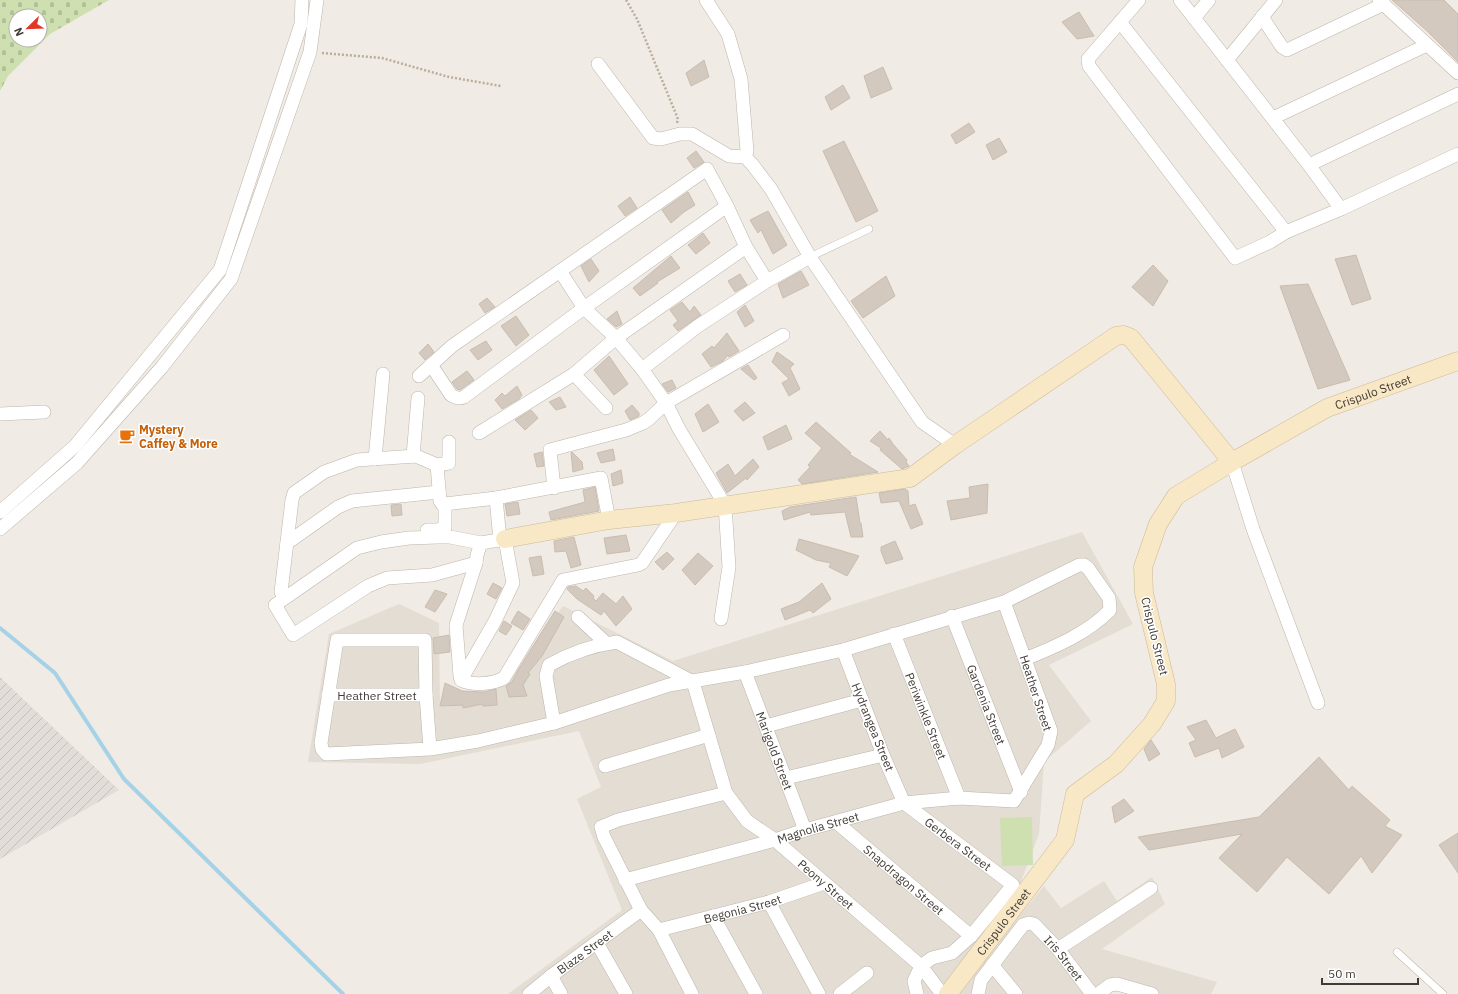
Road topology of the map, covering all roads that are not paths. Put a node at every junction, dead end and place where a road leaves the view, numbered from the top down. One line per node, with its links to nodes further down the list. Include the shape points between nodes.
1 (302, 0): 55 (street, via 302,24 220,270 75,446)
2 (317, 0): 58 (street, via 310,52 230,279 162,367 77,463)
3 (706, 0): 19 (street, via 728,34 741,79 747,151)
4 (1139, 0): 11 (street)
5 (1180, 0): 10 (street)
6 (1209, 0): 10 (street)
7 (1276, 0): 9 (street)
8 (1381, 2): 9 (street, via 1287,50 1282,47); 12 (street)
9 (1262, 17): 13 (street)
10 (1194, 18): 13 (street)
11 (1120, 22): 24 (street); 24 (street, via 1088,59 1088,66 1235,258)
12 (1427, 45): 15 (street); 17 (street)
13 (1227, 60): 17 (street)
14 (598, 64): 19 (street, via 653,138 692,134 729,156)
15 (1458, 73)
16 (1458, 94): 20 (street)
17 (1272, 118): 20 (street)
18 (1458, 154): 22 (street)
19 (745, 157): 26 (street, via 771,189)
20 (1309, 164): 22 (street)
21 (727, 206): 25 (street); 27 (street, via 707,169); 29 (street)
22 (1341, 209): 24 (street)
23 (869, 229): 26 (lane)
24 (1286, 232)
25 (746, 247): 28 (street); 31 (street)
26 (810, 257): 28 (street); 45 (street, via 922,422)
27 (560, 272): 29 (street); 33 (street, via 452,346)
28 (767, 281): 34 (street, via 698,326)
29 (584, 308): 31 (street); 33 (street, via 460,399 451,395)
30 (783, 335): 39 (street)
31 (616, 338): 34 (street); 36 (street)
32 (1458, 361): 48 (street, Crispulo Street, via 1327,408)
33 (431, 365): 37 (street)
34 (642, 368): 39 (street)
35 (383, 374): 47 (street)
36 (574, 374): 40 (street); 43 (street)
37 (419, 376)
38 (418, 398): 46 (street)
39 (666, 402): 50 (street, via 649,419 626,430 550,450); 54 (street, via 679,429)
40 (606, 408)
41 (44, 412): 42 (street)
42 (0, 414)
43 (479, 433)
44 (449, 442): 49 (street, via 449,463)
45 (955, 445): 48 (street, via 1116,336 1124,334 1131,338); 54 (street, via 910,478)
46 (413, 456): 47 (street); 49 (street)
47 (375, 459): 60 (street, via 357,460 324,472 294,493)
48 (1232, 462): 77 (street, via 1253,529); 116 (street, Crispulo Street, via 1176,496 1158,524 1144,566 1144,593 1166,684 1166,701 1152,724 1116,764 1075,794 1065,840)
49 (437, 465): 51 (street)
50 (554, 488): 52 (street); 57 (street, via 600,478)
51 (439, 492): 53 (street, via 440,501); 60 (street, via 352,501 338,507)
52 (496, 498): 53 (street); 59 (street)
53 (445, 504): 60 (street, via 446,526 438,530 420,529 355,542 282,592)
54 (726, 505): 56 (street); 66 (street, via 729,567)
55 (0, 512)
56 (676, 513): 57 (street); 72 (street, via 638,565 563,580 504,678 498,681 468,683)
57 (609, 520): 59 (street)
58 (0, 529)
59 (503, 539): 61 (street); 72 (street, via 513,583 495,621)
60 (287, 543)
61 (481, 543): 62 (street); 62 (street, via 450,537 409,538 358,548 275,606 293,635 368,586 387,578 432,575)
62 (476, 563): 72 (street, via 456,625)
63 (1004, 602): 64 (street); 70 (street, Heather Street); 70 (street, via 1079,565 1088,568 1109,598 1110,610 1100,620 1053,648)
64 (952, 616): 67 (street); 86 (street, Gardenia Street)
65 (578, 617): 68 (street)
66 (721, 619)
67 (894, 634): 69 (street); 87 (street, Periwinkle Street)
68 (606, 643): 73 (street, via 617,642); 78 (street, via 548,665 546,676)
69 (843, 650): 71 (street); 76 (street, Hydrangea Street)
70 (1025, 659): 86 (street, Heather Street, via 1051,731 1048,745)
71 (744, 672): 73 (street); 79 (street, Marigold Street)
72 (461, 680)
73 (693, 682): 78 (street, via 669,685); 80 (street, Peony Street)
74 (328, 695): 75 (street, Heather Street); 75 (street, via 337,640 425,640); 81 (street, via 321,743 326,754)
75 (426, 695): 81 (street)
76 (862, 700): 79 (street); 82 (street, Hydrangea Street)
77 (1318, 702)
78 (554, 723): 81 (street, via 478,741)
79 (766, 726): 84 (street, Marigold Street)
80 (709, 735): 83 (street); 85 (street, Peony Street)
81 (430, 749)
82 (883, 755): 84 (street); 88 (street, Hydrangea Street)
83 (605, 766)
84 (786, 778): 90 (street, Marigold Street)
85 (726, 793): 91 (street, Peony Street, via 747,821); 92 (street, via 618,820 601,827)
86 (1018, 796): 87 (street, Magnolia Street)
87 (959, 798): 88 (street, Magnolia Street)
88 (904, 803): 89 (street, Magnolia Street); 99 (street, Gerbera Street, via 1013,884)
89 (836, 822): 90 (street, Magnolia Street); 99 (street, Snapdragon Street)
90 (805, 830): 91 (street, Magnolia Street)
91 (775, 840): 92 (street, Magnolia Street); 93 (street, Peony Street)
92 (626, 880): 96 (street)
93 (824, 883): 95 (street, Begonia Street); 104 (street, Peony Street)
94 (1151, 888): 101 (street)
95 (769, 902): 97 (street, Begonia Street); 112 (street)
96 (641, 910): 98 (street); 100 (street, Blaze Street)
97 (713, 916): 98 (street, Begonia Street); 111 (street)
98 (659, 930): 110 (street)
99 (972, 936): 104 (street, via 952,953 932,958)
100 (597, 943): 106 (street, Blaze Street); 109 (street)
101 (1058, 948): 103 (street, Iris Street, via 1034,924 1029,923 1023,925); 119 (street, Iris Street)
102 (1397, 952): 122 (lane)
103 (992, 965): 117 (street, via 981,980); 118 (street)
104 (921, 966): 114 (street, via 914,981); 115 (street, Peony Street)
105 (867, 973): 113 (street)
106 (551, 976): 107 (street, Blaze Street); 108 (street)
107 (529, 994)
108 (561, 994)
109 (626, 994)
110 (692, 994)
111 (756, 994)
112 (819, 994)
113 (840, 994)
114 (917, 994)
115 (942, 994)
116 (948, 994)
117 (978, 994)
118 (1016, 994)
119 (1092, 994)
120 (1098, 994): 121 (street, via 1110,985 1117,984)
121 (1152, 994)
122 (1443, 994)

